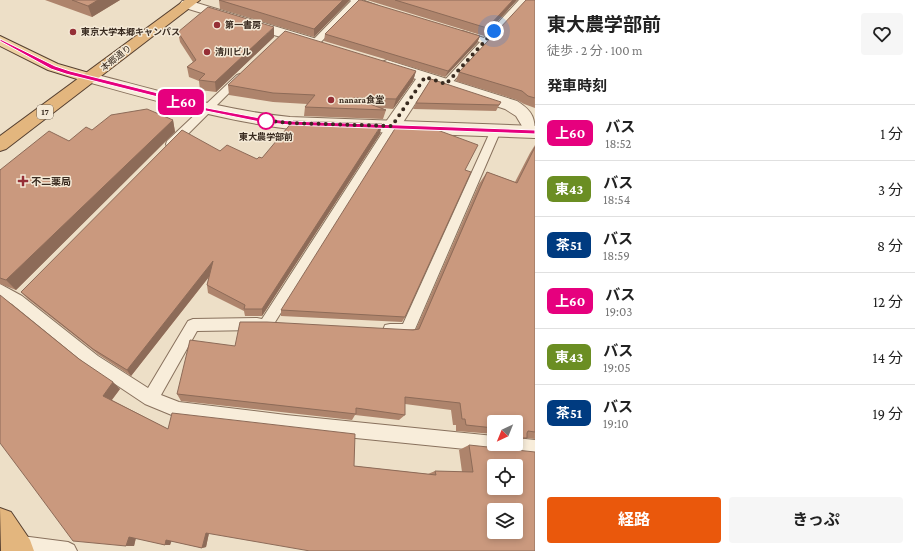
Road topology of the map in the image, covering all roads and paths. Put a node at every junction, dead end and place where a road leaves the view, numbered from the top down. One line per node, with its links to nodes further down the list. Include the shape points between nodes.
1 (355, 0): 4 (lane); 8 (lane)
2 (523, 0): 7 (lane)
3 (190, 2): 8 (street, via 282,37); 13 (highway, 本郷通り / 17)
4 (379, 8)
5 (454, 32): 7 (lane)
6 (0, 40): 13 (main road, via 53,67)
7 (485, 41): 14 (lane)
8 (315, 43): 9 (street)
9 (330, 48)
10 (374, 61): 12 (street)
11 (246, 72): 15 (lane)
12 (425, 77): 14 (street); 16 (street)
13 (90, 78): 15 (street); 19 (highway, 本郷通り / 17)
14 (446, 84): 18 (street, via 511,105 522,112)
15 (206, 109): 16 (street, via 290,123); 20 (lane)
16 (392, 126): 17 (street); 24 (lane)
17 (496, 130): 18 (street); 26 (lane, via 406,330)
18 (535, 132)
19 (0, 145)
20 (161, 154)
21 (28, 289): 23 (lane)
22 (0, 290): 23 (lane)
23 (17, 300): 27 (lane, via 93,361)
24 (267, 324): 25 (lane); 27 (lane, via 193,325)
25 (283, 324)
26 (376, 329)
27 (150, 399): 28 (lane, via 179,410)
28 (535, 448)
29 (11, 539): 30 (lane)
30 (68, 551)

